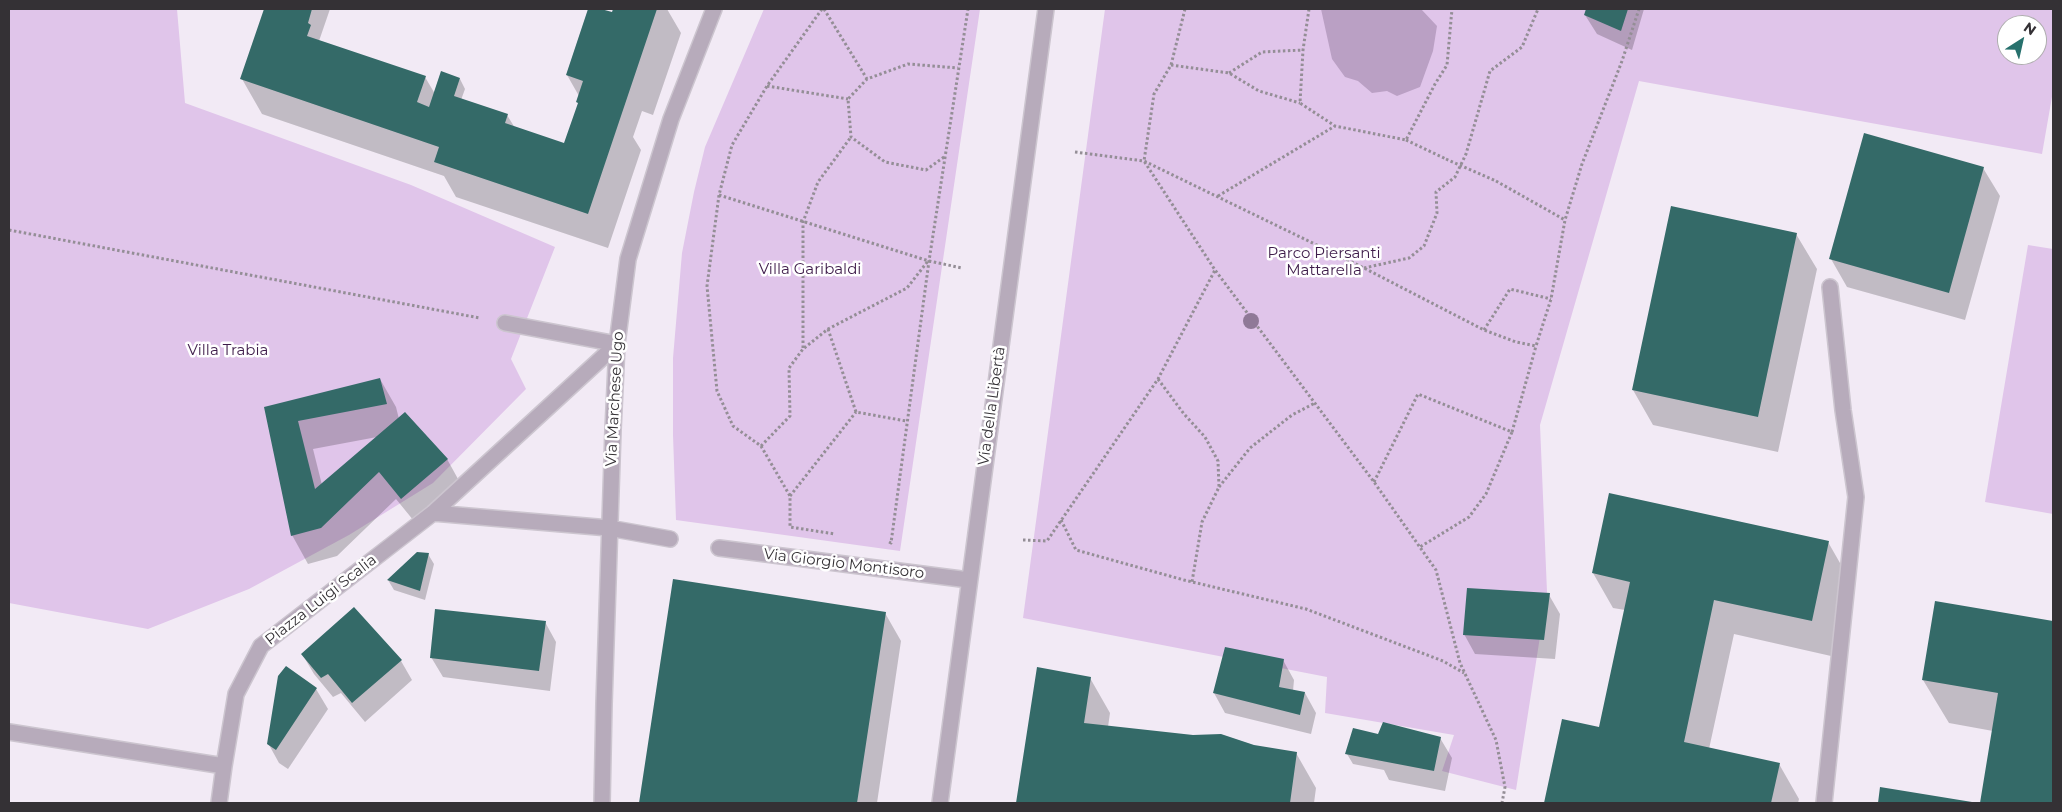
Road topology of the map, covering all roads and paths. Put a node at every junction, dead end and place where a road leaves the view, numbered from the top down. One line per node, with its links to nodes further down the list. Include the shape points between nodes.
1 (714, 9): 38 (street, Via Marchese Ugo, via 671,119 628,259)
2 (823, 9): 14 (path); 15 (path)
3 (968, 9): 12 (path)
4 (1046, 9): 59 (street, Via della Libertà)
5 (1185, 9): 11 (path)
6 (1309, 9): 10 (path)
7 (1452, 9): 20 (path, via 1447,65)
8 (1538, 9): 31 (path, via 1522,47 1490,71 1466,154 1454,177 1436,192 1437,213 1424,246 1409,258)
9 (1639, 9): 26 (path)
10 (1303, 50): 13 (path, via 1262,52); 17 (path)
11 (1170, 65): 13 (path); 23 (path, via 1154,94)
12 (958, 68): 14 (path, via 908,64); 22 (path)
13 (1229, 73): 17 (path, via 1259,91)
14 (868, 79): 16 (path)
15 (767, 86): 16 (path); 24 (path, via 732,145)
16 (848, 99): 19 (path)
17 (1300, 103): 18 (path)
18 (1335, 126): 20 (path); 25 (path)
19 (851, 137): 22 (path, via 885,162 926,170); 27 (path, via 818,182)
20 (1406, 140): 26 (path, bridge, via 1496,181)
21 (1075, 152): 23 (path)
22 (944, 157): 29 (path)
23 (1144, 161): 25 (path); 32 (path)
24 (720, 195): 27 (path); 46 (path, via 707,286 717,391 733,426)
25 (1218, 196): 31 (path)
26 (1565, 220): 34 (path)
27 (803, 222): 29 (path); 40 (path)
28 (9, 230): 35 (path)
29 (928, 261): 30 (path); 36 (path, via 907,288); 44 (path)
30 (962, 268)
31 (1364, 268): 37 (path)
32 (1214, 270): 41 (path); 42 (path)
33 (1830, 287): 68 (street, via 1856,497)
34 (1551, 299): 37 (path, via 1510,289); 39 (path)
35 (505, 323): 38 (street)
36 (828, 329): 40 (path); 43 (path)
37 (1484, 330): 39 (path)
38 (617, 344): 50 (street, Piazza Luigi Scalia); 52 (street, Via Marchese Ugo)
39 (1536, 346): 45 (path)
40 (803, 349): 46 (path, via 789,368 790,416)
41 (1158, 379): 48 (path, via 1205,437 1218,461); 51 (path)
42 (1315, 403): 47 (path); 48 (path, via 1292,415 1250,448)
43 (856, 412): 44 (path); 49 (path)
44 (906, 421): 56 (path, via 891,543)
45 (1512, 432): 47 (path, via 1418,394); 57 (path, via 1486,494 1469,517)
46 (761, 446): 49 (path)
47 (1374, 482): 57 (path)
48 (1219, 487): 60 (path, via 1202,522)
49 (790, 496): 53 (path, via 790,527)
50 (433, 513): 52 (street); 63 (street, Piazza Luigi Scalia, via 261,646 236,694)
51 (1061, 520): 55 (path, via 1047,541); 60 (path, via 1076,550)
52 (609, 528): 54 (street); 65 (street, Via Marchese Ugo)
53 (836, 534)
54 (670, 539)
55 (1023, 540)
56 (882, 541)
57 (1420, 547): 61 (path, via 1436,570)
58 (718, 548): 59 (street, Via Giorgio Montisoro)
59 (969, 580): 66 (street, Via della Libertà)
60 (1192, 582): 61 (path, via 1306,609 1443,661)
61 (1465, 674): 67 (path, via 1496,740 1505,787)
62 (9, 732): 63 (street)
63 (224, 766): 64 (street, Piazza Luigi Scalia)
64 (219, 803)
65 (602, 803)
66 (940, 803)
67 (1502, 803)
68 (1824, 803)

